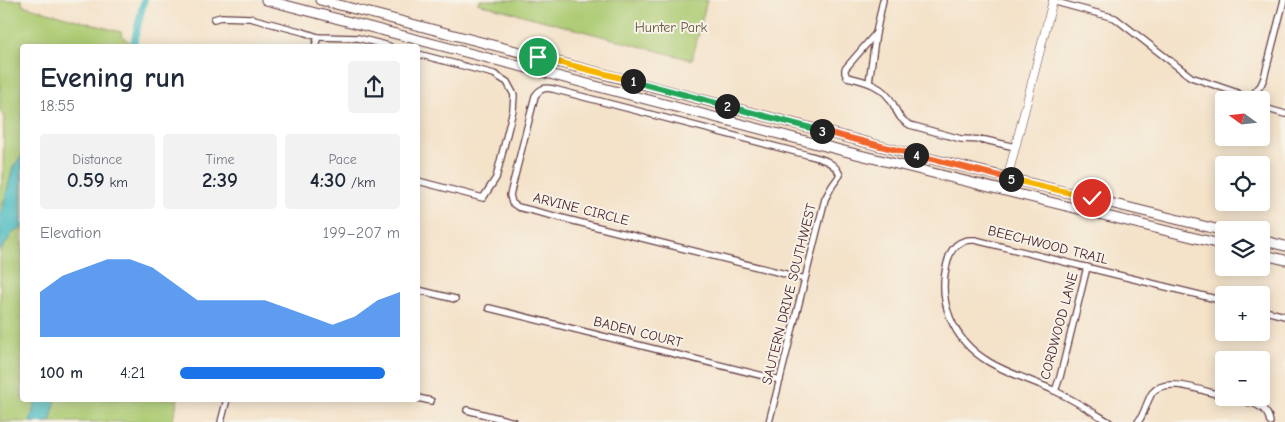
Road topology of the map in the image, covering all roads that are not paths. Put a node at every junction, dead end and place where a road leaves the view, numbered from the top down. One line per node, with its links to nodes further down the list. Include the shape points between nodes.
1 (266, 0): 21 (main road)
2 (320, 0): 19 (main road)
3 (883, 0): 7 (street)
4 (1052, 0): 13 (street, via 1121,21 1191,77); 17 (street)
5 (1284, 0): 14 (street, via 1264,78)
6 (214, 20): 8 (street, via 250,18)
7 (876, 34): 12 (street); 12 (street, via 845,69 847,77)
8 (318, 37): 9 (street); 10 (street, via 358,38)
9 (316, 44)
10 (381, 44)
11 (420, 55): 20 (street, via 494,74 507,82 514,95 496,178 483,198)
12 (869, 82): 17 (street, via 888,96 903,122 961,139)
13 (1232, 91)
14 (1257, 91)
15 (1270, 109): 16 (street)
16 (1285, 114)
17 (1015, 147): 19 (street)
18 (840, 175): 29 (street, SAUTERN DRIVE SOUTHWEST, via 825,199); 29 (street, ARVINE CIRCLE, via 832,163 810,156 553,89 539,90 535,96 510,196 512,203)
19 (1008, 178): 21 (street); 22 (main road)
20 (420, 182)
21 (1004, 191): 24 (main road)
22 (1215, 229)
23 (1270, 242): 25 (main road)
24 (1215, 243)
25 (1285, 246)
26 (1270, 256): 27 (main road)
27 (1285, 260)
28 (1087, 267): 32 (street, BEECHWOOD TRAIL); 37 (street, CORDWOOD LANE); 37 (street, BEECHWOOD TRAIL, via 976,240 954,246 948,259 943,283 945,306 965,342 990,363)
29 (805, 279): 36 (street, SAUTERN DRIVE SOUTHWEST)
30 (420, 290): 31 (street)
31 (455, 299)
32 (1215, 299)
33 (490, 308): 36 (street, BADEN COURT)
34 (1270, 312): 35 (street)
35 (1285, 316)
36 (780, 380): 46 (street, SAUTERN DRIVE SOUTHWEST)
37 (1055, 391): 47 (street, BEECHWOOD TRAIL)
38 (1215, 394): 48 (street, via 1173,384 1164,385 1154,392)
39 (420, 398): 40 (street)
40 (431, 401)
41 (226, 402): 44 (street)
42 (1260, 406): 49 (street)
43 (467, 410): 45 (street)
44 (221, 422)
45 (514, 422)
46 (769, 422)
47 (1108, 422)
48 (1138, 422)
49 (1270, 422)

